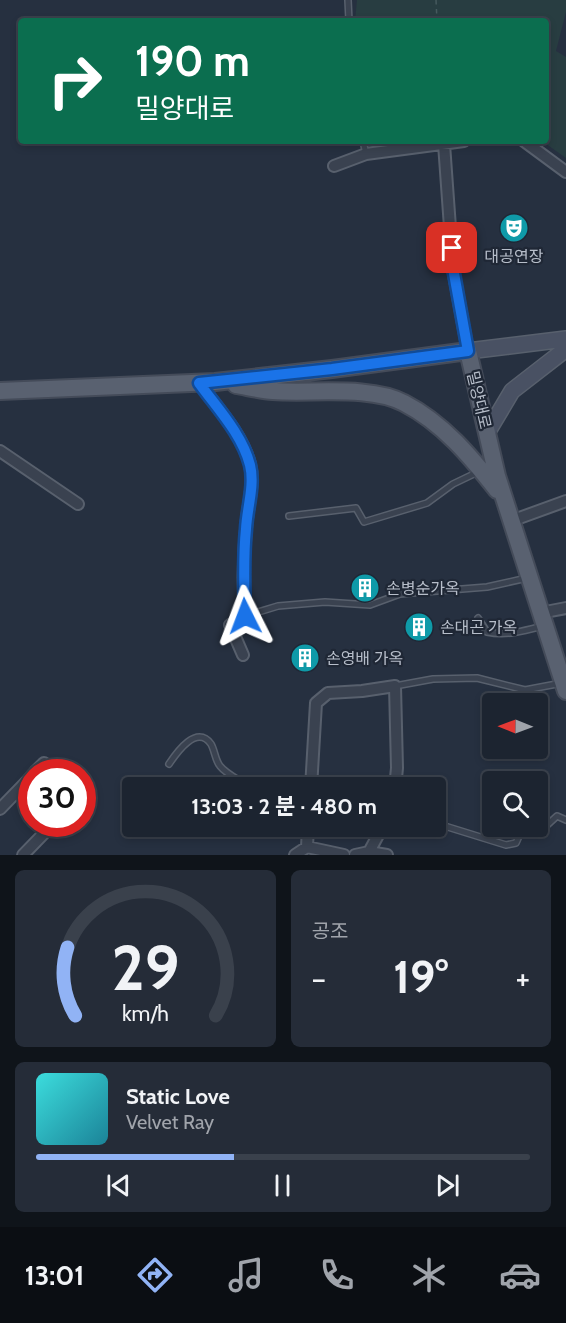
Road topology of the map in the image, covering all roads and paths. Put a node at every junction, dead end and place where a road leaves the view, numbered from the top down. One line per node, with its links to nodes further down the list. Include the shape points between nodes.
1 (348, 0): 3 (lane)
2 (436, 0): 4 (path)
3 (349, 18)
4 (437, 18)
5 (364, 144): 8 (lane)
6 (444, 144): 8 (street); 13 (street, via 453,268)
7 (528, 144): 10 (street)
8 (366, 154): 9 (street)
9 (334, 166)
10 (566, 172)
11 (566, 339): 13 (main road)
12 (566, 349): 16 (main road, via 513,391)
13 (468, 351): 14 (main road, 밀양대로); 16 (main road, 밀양대로)
14 (207, 382): 15 (main road, 밀양대로); 18 (main road, via 273,391 344,392 403,402 451,436); 26 (street, via 250,465 243,579)
15 (0, 391)
16 (487, 433): 19 (main road, 밀양대로)
17 (0, 451): 21 (street)
18 (481, 470): 19 (main road); 22 (lane, via 427,503 364,522 356,508)
19 (504, 499): 23 (main road, 밀양대로)
20 (566, 501): 23 (street)
21 (78, 504)
22 (289, 516)
23 (511, 521): 24 (main road, 밀양대로)
24 (529, 578): 26 (lane, via 400,594 370,605 278,606); 28 (main road, 밀양대로)
25 (566, 608): 28 (street)
26 (245, 616): 29 (street, via 230,625)
27 (478, 618): 28 (lane, via 487,632 498,634 516,632)
28 (542, 619): 31 (main road, 밀양대로)
29 (243, 655)
30 (395, 686): 31 (lane, via 433,679 477,678 525,690); 34 (street, via 328,693 316,703); 35 (street)
31 (565, 687)
32 (169, 764): 33 (lane, via 182,745 198,737 212,745 219,766)
33 (235, 777)
34 (312, 777)
35 (396, 777)
36 (18, 790): 37 (street)
37 (0, 809)
38 (566, 820): 39 (lane, via 557,816 545,827 520,834 516,843 506,845)
39 (446, 826)
40 (40, 837): 45 (street)
41 (307, 837): 43 (street)
42 (377, 837): 44 (street)
43 (307, 847): 46 (street); 47 (street)
44 (369, 852): 48 (street); 49 (street)
45 (23, 855)
46 (294, 855)
47 (344, 855)
48 (355, 855)
49 (387, 855)

